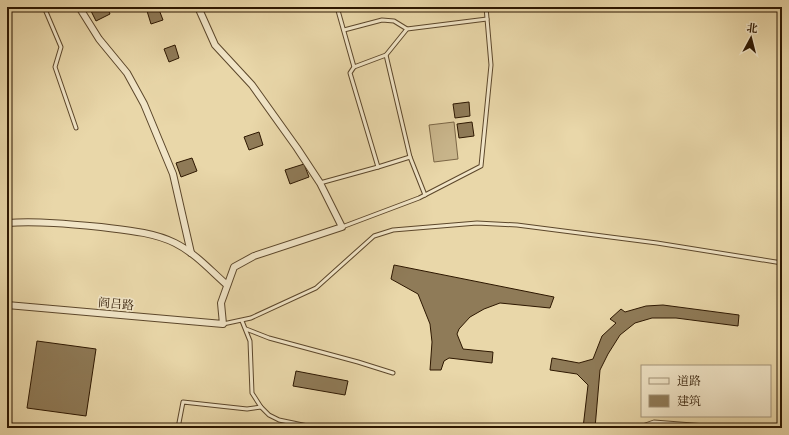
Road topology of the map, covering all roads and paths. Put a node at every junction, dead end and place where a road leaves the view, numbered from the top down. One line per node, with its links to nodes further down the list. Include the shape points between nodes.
1 (44, 7): 11 (lane, via 61,47 55,67)
2 (79, 7): 18 (street, via 99,39 127,73 144,104 173,174)
3 (198, 7): 14 (street, via 215,45 252,85)
4 (337, 7): 8 (lane)
5 (486, 7): 6 (lane)
6 (487, 19): 7 (lane); 15 (lane, via 491,65 482,166)
7 (407, 29): 8 (lane, via 394,21 382,20); 9 (lane)
8 (344, 30): 10 (lane)
9 (386, 55): 10 (lane); 12 (lane)
10 (354, 67): 13 (lane, via 350,73)
11 (76, 128)
12 (410, 157): 13 (lane); 15 (lane)
13 (378, 167): 14 (lane)
14 (320, 183): 17 (street)
15 (425, 195): 17 (lane)
16 (7, 223): 18 (street, via 70,225 128,231 160,238)
17 (342, 227): 20 (street, via 254,256 234,267)
18 (191, 253): 20 (street)
19 (782, 263): 22 (lane, via 657,243 517,225 477,223 392,230 374,236 316,288)
20 (226, 287): 23 (street, via 221,303)
21 (7, 305): 23 (street, 阎吕路)
22 (242, 321): 23 (lane); 24 (lane)
23 (223, 324)
24 (246, 329): 25 (lane, via 269,338); 26 (lane, via 250,340 252,393)
25 (393, 373)
26 (261, 407): 27 (lane, via 246,409 183,402); 28 (lane, via 279,420)
27 (178, 428)
28 (317, 428)
29 (395, 428): 30 (lane)
30 (411, 428)
31 (637, 428): 32 (lane, via 654,422)
32 (731, 428)

